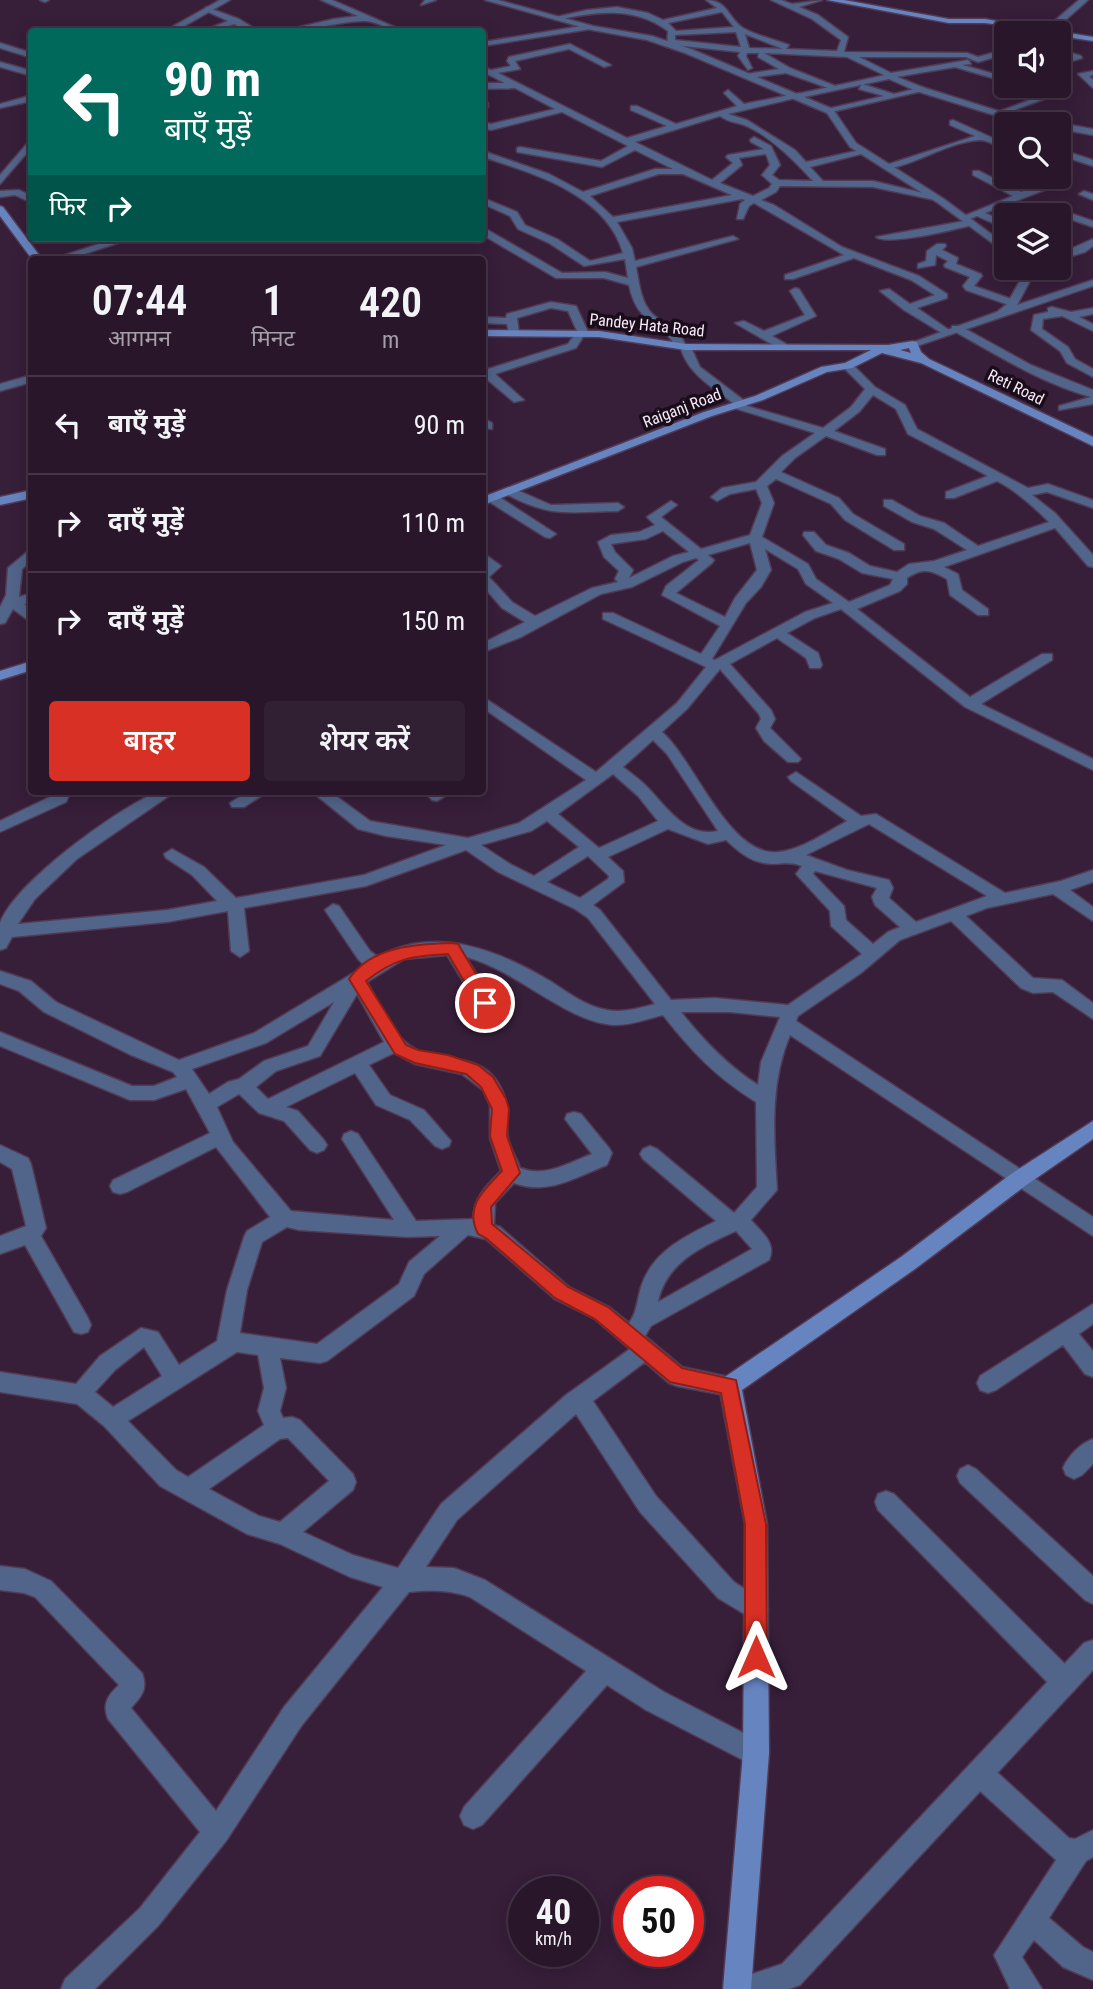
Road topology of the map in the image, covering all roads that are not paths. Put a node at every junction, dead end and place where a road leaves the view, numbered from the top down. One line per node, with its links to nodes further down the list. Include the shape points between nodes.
1 (225, 0): 10 (street)
2 (325, 0): 12 (street)
3 (488, 0): 13 (street)
4 (710, 0): 11 (street)
5 (775, 0): 9 (street)
6 (818, 0): 9 (street)
7 (831, 0): 17 (main road, via 949,20)
8 (1084, 0): 15 (street)
9 (791, 7): 33 (street, via 845,39)
10 (209, 9): 14 (street); 19 (street)
11 (725, 9): 16 (street); 24 (street)
12 (367, 14): 22 (street); 23 (street)
13 (556, 18): 16 (street, via 633,8); 18 (street)
14 (236, 21): 20 (street); 21 (street)
15 (1062, 21)
16 (664, 22): 27 (street)
17 (994, 23)
18 (588, 27): 27 (street); 28 (street)
19 (174, 28)
20 (216, 28)
21 (249, 28)
22 (301, 28)
23 (394, 28)
24 (739, 29): 27 (street); 31 (street); 32 (street)
25 (1071, 35): 26 (main road)
26 (1093, 39)
27 (671, 40): 31 (street); 47 (street)
28 (486, 43): 38 (street)
29 (946, 43): 39 (street)
30 (0, 45): 35 (street)
31 (744, 50): 32 (street); 47 (street)
32 (795, 51): 33 (street); 40 (street)
33 (843, 53): 39 (street, via 928,53); 51 (street)
34 (994, 54): 39 (street)
35 (28, 55)
36 (761, 55): 45 (street)
37 (28, 57): 41 (street)
38 (517, 58): 42 (street, via 570,46); 46 (street, via 510,60 517,67)
39 (967, 61): 43 (street); 50 (street); 51 (street); 57 (street)
40 (814, 63)
41 (0, 64): 48 (street)
42 (607, 65)
43 (994, 65)
44 (799, 67): 45 (street)
45 (787, 70): 47 (street); 55 (street)
46 (487, 71): 54 (street)
47 (749, 72): 59 (street)
48 (28, 73)
49 (1093, 73): 52 (street, via 1082,74)
50 (994, 74)
51 (890, 76): 55 (street); 57 (street)
52 (1093, 85)
53 (486, 86): 54 (street)
54 (515, 86): 66 (street)
55 (834, 87): 59 (street)
56 (862, 87): 60 (street)
57 (921, 89): 60 (street); 68 (street)
58 (728, 93): 65 (street)
59 (798, 96): 65 (street); 67 (street)
60 (893, 97): 67 (street)
61 (1035, 98): 69 (street)
62 (28, 99): 63 (street)
63 (3, 106)
64 (634, 108): 74 (street)
65 (744, 108): 70 (street)
66 (561, 110): 73 (street); 80 (street)
67 (830, 111): 84 (street)
68 (996, 112)
69 (1006, 112)
70 (722, 114): 71 (street); 88 (street, via 762,133)
71 (710, 117): 74 (street); 83 (street)
72 (953, 123): 78 (street)
73 (486, 126)
74 (673, 126): 80 (street)
75 (1071, 128): 76 (street)
76 (1093, 132)
77 (994, 137): 78 (street)
78 (988, 138): 79 (street); 89 (street)
79 (994, 141)
80 (631, 143): 82 (street, via 630,151 602,164); 91 (street)
81 (28, 146): 93 (street)
82 (520, 150)
83 (769, 151): 90 (street, via 775,165); 90 (street, via 731,157)
84 (862, 151): 88 (street); 89 (street)
85 (486, 155): 101 (street)
86 (1071, 156): 87 (street)
87 (1093, 163)
88 (806, 165): 94 (street)
89 (888, 166): 104 (street)
90 (754, 168): 95 (street); 97 (street, via 767,175)
91 (689, 172): 95 (street); 101 (street, via 660,170)
92 (976, 173): 103 (street)
93 (0, 181)
94 (820, 183): 96 (street); 97 (street)
95 (713, 184): 106 (street)
96 (873, 184): 102 (street); 104 (street)
97 (775, 187): 100 (street); 106 (street)
98 (1038, 189): 103 (street)
99 (0, 194): 105 (street, via 16,192)
100 (797, 194)
101 (584, 195): 112 (street)
102 (819, 195)
103 (1021, 196): 109 (street)
104 (935, 197): 113 (street)
105 (28, 198)
106 (747, 198): 110 (street); 112 (street, via 710,200); 125 (street)
107 (486, 202): 128 (street, via 513,214 521,227 588,264)
108 (0, 209): 126 (main road)
109 (977, 213): 113 (street); 114 (street)
110 (740, 217)
111 (1071, 217): 115 (street)
112 (610, 220): 128 (street)
113 (967, 220): 116 (street); 120 (street)
114 (994, 221)
115 (1093, 225)
116 (922, 232): 118 (street); 123 (street, via 942,245)
117 (486, 233): 132 (street, via 560,276 604,275)
118 (881, 237)
119 (733, 239): 128 (street)
120 (994, 241)
121 (115, 242): 127 (street)
122 (1093, 242): 124 (street)
123 (935, 250): 129 (street, via 930,254 931,264); 137 (street, via 954,260 949,265 978,277 968,287)
124 (1073, 252)
125 (854, 255): 130 (street); 138 (street, via 915,278 943,296)
126 (35, 256)
127 (68, 256)
128 (629, 261): 132 (street)
129 (922, 266)
130 (789, 277)
131 (1024, 280): 137 (street)
132 (632, 283): 151 (street, via 646,315 677,337)
133 (1093, 283): 136 (street)
134 (795, 291): 149 (street, via 811,316)
135 (885, 291): 138 (street)
136 (1033, 302): 140 (street); 141 (street)
137 (1013, 303): 140 (street)
138 (908, 308): 146 (street)
139 (1093, 311): 141 (street)
140 (1000, 313): 146 (street)
141 (1065, 314): 145 (street); 158 (street, via 1036,318 1036,330)
142 (486, 321): 144 (street)
143 (740, 323): 149 (street)
144 (513, 327): 147 (main road, Pandey Hata Road); 148 (main road, Pandey Hata Road); 148 (street, via 513,315 551,305 567,306)
145 (1093, 328)
146 (951, 330): 150 (street); 160 (street)
147 (486, 332)
148 (582, 334): 151 (main road, Pandey Hata Road); 156 (street, via 572,346)
149 (762, 336): 152 (street)
150 (913, 344): 153 (main road); 154 (main road)
151 (683, 347): 152 (main road, Pandey Hata Road); 166 (street, via 696,369)
152 (784, 347): 153 (main road, Pandey Hata Road)
153 (891, 349): 154 (main road, Reti Road); 155 (main road, Raiganj Road)
154 (925, 362): 169 (main road, Reti Road)
155 (848, 366): 162 (street); 166 (main road, Raiganj Road, via 825,369)
156 (486, 373)
157 (486, 374): 164 (street)
158 (1093, 376): 160 (street)
159 (28, 379): 161 (street)
160 (1069, 386): 163 (street)
161 (0, 388)
162 (871, 389): 168 (street, via 864,401); 172 (street, via 901,407 912,431)
163 (1093, 394)
164 (519, 400)
165 (1093, 400): 167 (street)
166 (740, 405): 168 (street); 174 (main road, Raiganj Road)
167 (1063, 408)
168 (826, 432): 170 (street); 171 (street, via 789,456)
169 (1093, 442)
170 (881, 452)
171 (775, 474): 173 (street); 190 (street, via 835,501 849,517)
172 (999, 476): 175 (street); 177 (street)
173 (760, 485): 178 (street); 189 (street, via 768,503)
174 (510, 491): 179 (main road, Raiganj Road); 184 (street, via 550,509)
175 (1024, 493): 182 (street, via 1048,488); 185 (street)
176 (28, 495): 180 (main road)
177 (950, 495)
178 (718, 496)
179 (487, 499): 187 (street)
180 (0, 501)
181 (888, 503): 191 (street, via 939,526)
182 (1093, 504)
183 (671, 505): 186 (street, via 654,514)
184 (618, 507)
185 (1058, 523): 191 (street); 195 (street)
186 (663, 526): 192 (street); 200 (street, via 638,537 604,542 625,570 622,579)
187 (550, 534)
188 (809, 534): 198 (street, via 821,548 867,570)
189 (755, 538): 192 (street); 203 (street, via 803,567 811,581); 209 (street, via 764,570)
190 (899, 547)
191 (977, 551): 196 (street)
192 (698, 554): 200 (street); 209 (street, via 706,563 669,595)
193 (28, 556): 202 (street, via 15,568)
194 (486, 560): 197 (street, via 494,566)
195 (1093, 564)
196 (932, 565): 198 (street, via 914,567); 204 (street, via 953,577 955,592)
197 (486, 574)
198 (899, 577): 203 (street, via 900,584 895,587)
199 (486, 580): 208 (street, via 508,605)
200 (627, 583): 208 (street, via 597,591)
201 (28, 598): 202 (street)
202 (8, 601): 205 (street); 207 (street)
203 (846, 606): 210 (street, via 810,615); 218 (street)
204 (983, 612)
205 (28, 616)
206 (608, 616): 213 (street)
207 (0, 620)
208 (534, 622): 211 (street)
209 (728, 624): 213 (street)
210 (777, 632): 213 (street); 214 (street, via 813,656)
211 (486, 648)
212 (1047, 657): 218 (street)
213 (713, 663): 219 (street, via 682,706); 220 (street, via 766,713 765,734)
214 (815, 665)
215 (28, 666): 216 (main road)
216 (0, 676)
217 (486, 703): 224 (street)
218 (970, 704): 221 (street)
219 (653, 732): 222 (street); 234 (street, via 671,749 695,791)
220 (793, 759)
221 (1093, 765)
222 (614, 767): 224 (street); 232 (street, via 643,792)
223 (796, 777): 231 (street)
224 (596, 780): 230 (street)
225 (62, 795): 233 (street)
226 (162, 795): 250 (street, via 46,875)
227 (253, 795): 229 (street)
228 (325, 795): 235 (street, via 363,825)
229 (238, 803)
230 (548, 814): 235 (street, via 506,834); 236 (street)
231 (859, 822): 238 (street); 243 (street, via 870,818)
232 (668, 823): 234 (street, via 708,839); 236 (street)
233 (0, 827)
234 (731, 834): 238 (street, via 753,856 779,859)
235 (468, 844): 241 (street); 244 (street, via 366,880)
236 (593, 851): 241 (street, via 560,864); 245 (street, via 618,880)
237 (172, 854): 244 (street)
238 (791, 854): 239 (street)
239 (811, 865): 249 (street, via 883,884 881,901); 253 (street, via 805,870 806,878 838,910 841,928)
240 (1093, 876): 242 (street)
241 (535, 883): 245 (street)
242 (1056, 888): 243 (street); 248 (street)
243 (1003, 899): 247 (street)
244 (232, 903): 250 (street, via 167,916 135,916); 252 (street, via 240,915)
245 (581, 905): 257 (street)
246 (334, 910): 254 (street)
247 (953, 913): 249 (street); 258 (street, via 1027,983 1033,987 1056,985)
248 (1093, 915)
249 (912, 928): 253 (street)
250 (2, 935)
251 (452, 948): 254 (street, via 413,950); 257 (street, via 506,963 584,1010 616,1018); 260 (street)
252 (240, 951)
253 (872, 953): 259 (street)
254 (376, 965): 256 (street)
255 (0, 977): 264 (street, via 25,986 50,1007)
256 (357, 979): 262 (street); 264 (street, via 260,1038); 265 (street, via 314,1051 270,1066)
257 (668, 1007): 259 (street, via 735,1005); 266 (street, via 699,1048 731,1077)
258 (1093, 1012)
259 (788, 1018): 266 (street, via 770,1062); 278 (street)
260 (496, 1022)
261 (0, 1039): 264 (street, via 130,1093 151,1095)
262 (396, 1044): 263 (street); 277 (street, via 407,1054 472,1070 487,1082 498,1099 499,1136)
263 (358, 1063): 268 (street); 273 (street, via 383,1100 417,1115)
264 (185, 1073): 267 (street)
265 (243, 1086): 267 (street); 268 (street)
266 (766, 1099): 281 (street, via 767,1189)
267 (206, 1105): 271 (street)
268 (266, 1108): 274 (street, via 292,1116)
269 (574, 1119): 277 (street, via 602,1153 600,1159 546,1180 531,1181)
270 (1093, 1129): 278 (main road)
271 (221, 1136): 279 (street); 280 (street)
272 (351, 1139): 284 (street)
273 (442, 1141)
274 (317, 1145)
275 (0, 1153): 285 (street, via 24,1169 36,1228)
276 (650, 1154): 281 (street)
277 (511, 1173): 282 (street, via 483,1204)
278 (1018, 1180): 283 (street); 298 (main road, via 908,1263)
279 (120, 1186)
280 (285, 1218): 284 (street); 292 (street, via 254,1237 237,1290)
281 (736, 1222): 288 (street, via 687,1244 671,1258 650,1287); 288 (street, via 760,1243 762,1254)
282 (475, 1227): 284 (street); 291 (street, via 493,1233 562,1293 601,1313); 293 (street, via 416,1268 407,1290 326,1351 315,1355)
283 (1093, 1228)
284 (411, 1229)
285 (30, 1234): 286 (street); 289 (street)
286 (0, 1245)
287 (1093, 1313): 290 (street)
288 (644, 1320): 291 (street)
289 (81, 1325)
290 (1065, 1332): 294 (street); 297 (street)
291 (638, 1344): 298 (street, via 677,1376); 300 (street)
292 (227, 1345): 293 (street, via 241,1340); 295 (street)
293 (267, 1345): 302 (street, via 275,1388 268,1410)
294 (1093, 1367)
295 (175, 1378): 299 (street, via 151,1339 141,1338 95,1372); 301 (street)
296 (0, 1382): 299 (street)
297 (988, 1383)
298 (730, 1386): 312 (main road, via 755,1524)
299 (82, 1395): 301 (street)
300 (579, 1399): 310 (street, via 449,1512); 312 (street, via 648,1504 726,1590)
301 (112, 1419): 306 (street, via 168,1478)
302 (276, 1429): 306 (street); 308 (street, via 292,1427 345,1482)
303 (1093, 1449): 304 (street)
304 (1074, 1468)
305 (968, 1476): 311 (street)
306 (189, 1490): 308 (street, via 255,1527)
307 (886, 1502): 315 (street)
308 (283, 1534): 310 (street, via 350,1566)
309 (0, 1578): 319 (street, via 43,1589 132,1682 133,1688 117,1710)
310 (403, 1581): 314 (street, via 454,1580 477,1588); 319 (street, via 293,1716)
311 (1093, 1592)
312 (756, 1609): 316 (main road)
313 (1093, 1652): 315 (street)
314 (605, 1669): 316 (street, via 655,1701); 318 (street)
315 (1065, 1682): 317 (street)
316 (756, 1753): 324 (main road)
317 (979, 1773): 320 (street, via 1063,1850); 325 (street, via 790,1975)
318 (473, 1816)
319 (217, 1832): 323 (street, via 149,1917)
320 (1085, 1848): 321 (street)
321 (1031, 1920): 322 (street, via 1073,1958); 326 (street, via 1008,1955)
322 (1093, 1966)
323 (75, 1989)
324 (737, 1989)
325 (747, 1989)
326 (1028, 1989)

